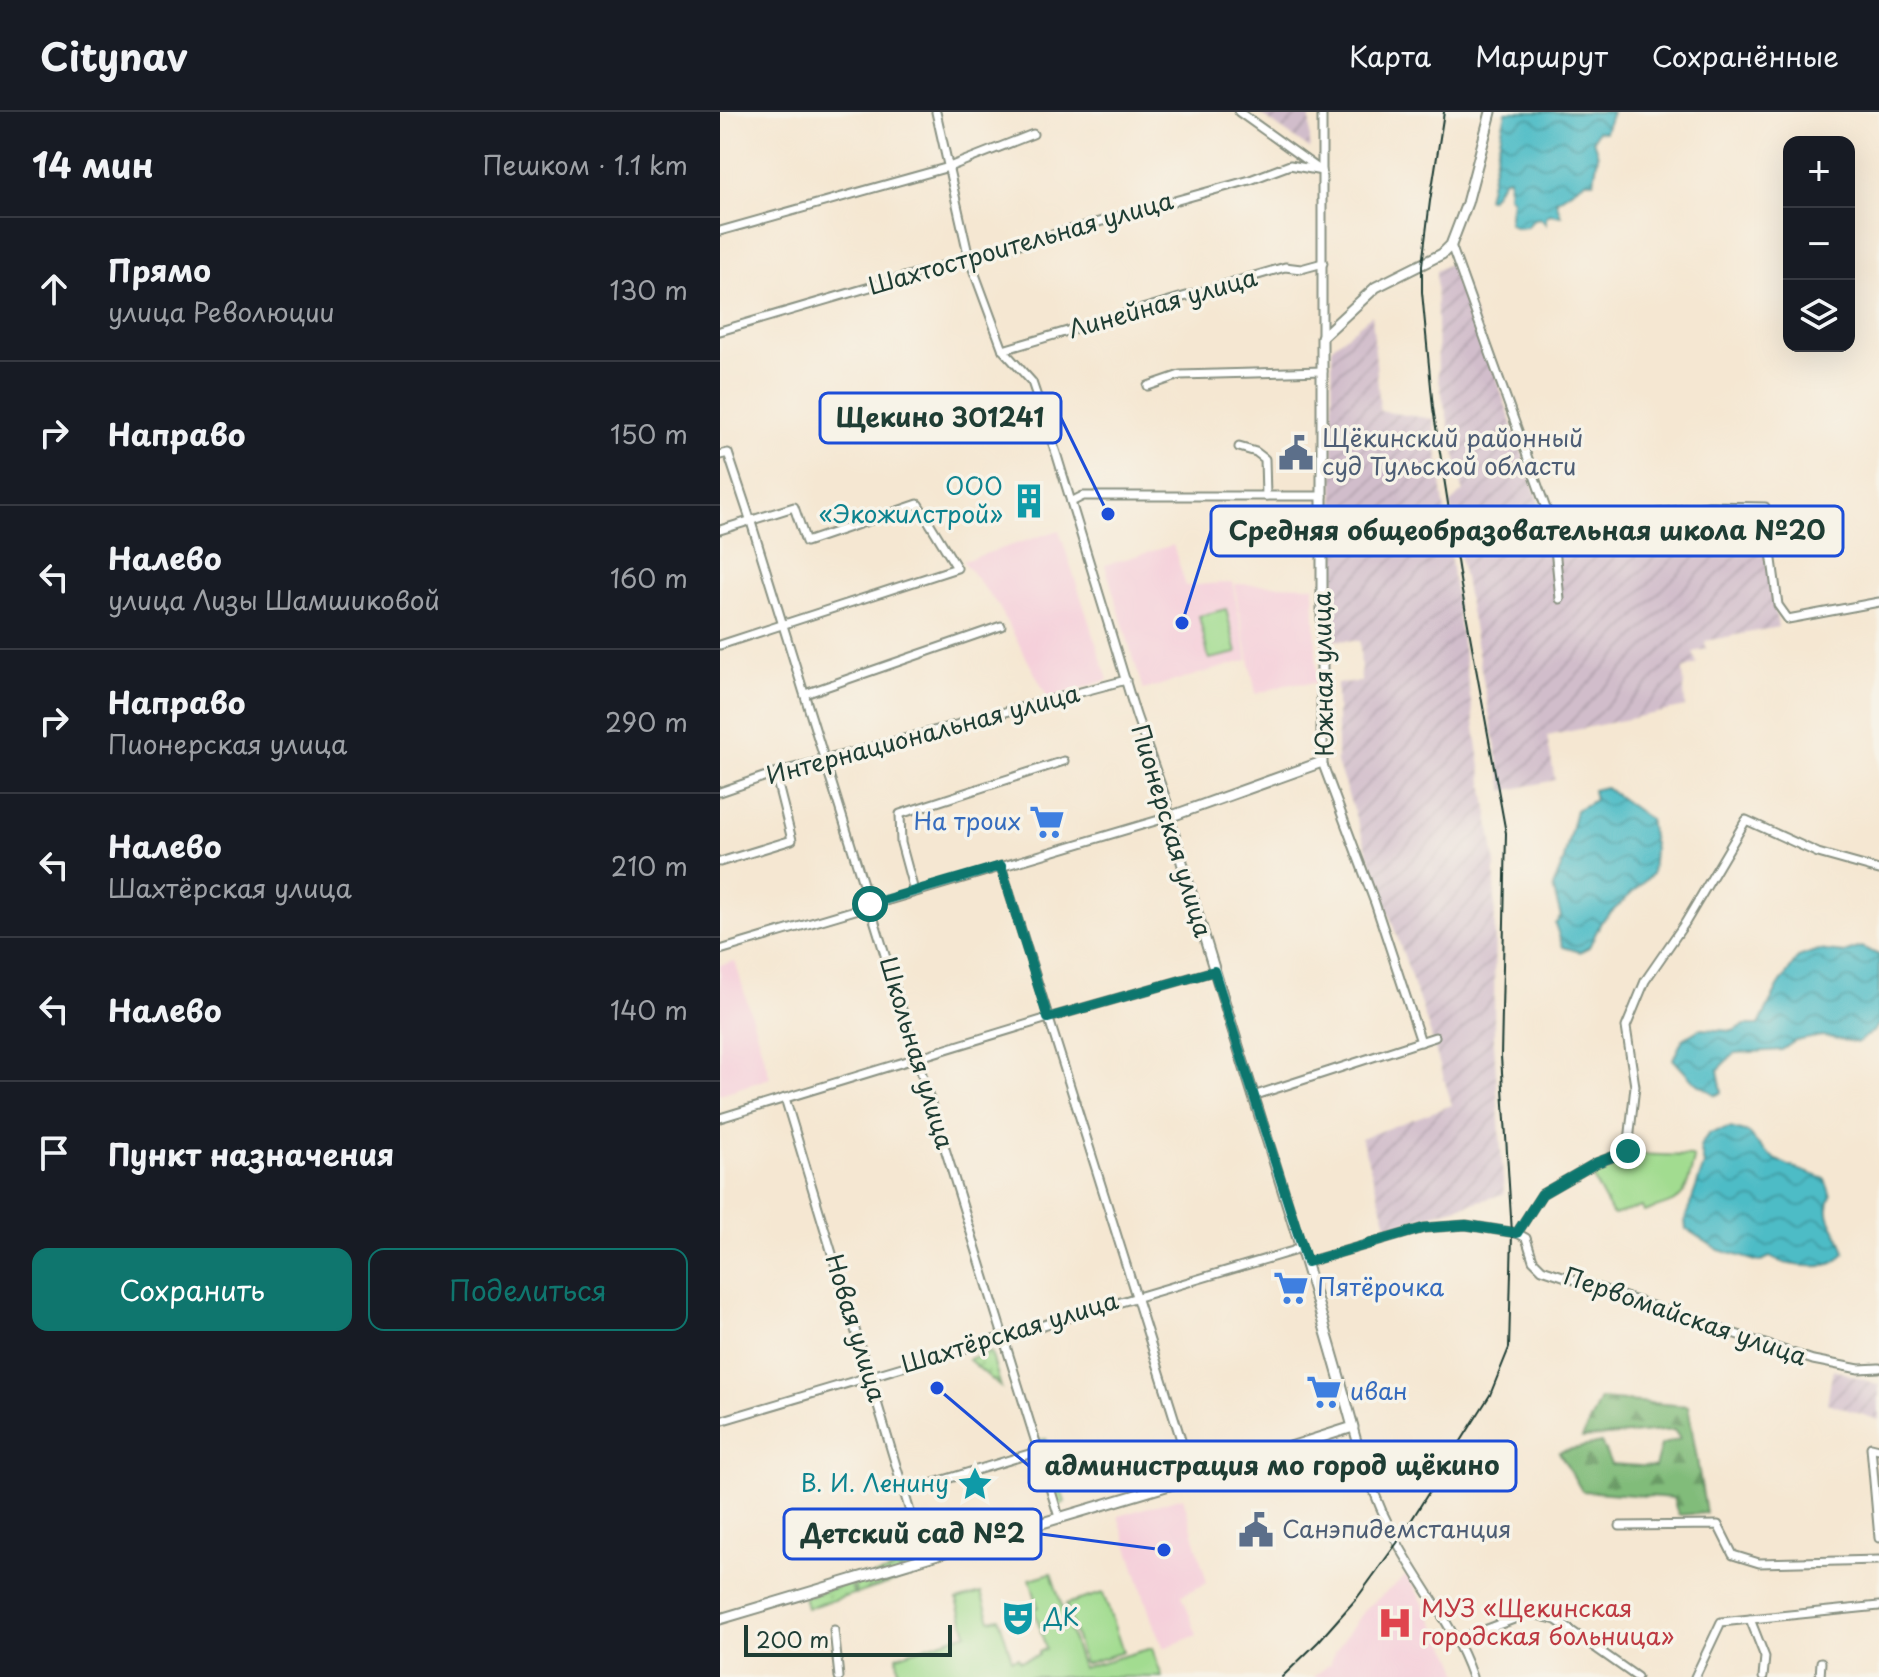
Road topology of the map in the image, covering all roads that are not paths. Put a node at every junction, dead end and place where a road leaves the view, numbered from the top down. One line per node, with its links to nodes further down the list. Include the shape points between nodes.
1 (1239, 112): 7 (street)
2 (1322, 112): 7 (street)
3 (1491, 112): 9 (street)
4 (939, 114): 6 (street)
5 (1033, 134): 6 (street)
6 (949, 167): 8 (street); 10 (street)
7 (1322, 171): 10 (street, Шахтостроительная улица, via 1290,165); 11 (street)
8 (720, 231)
9 (1451, 245): 13 (street, via 1376,287); 23 (street)
10 (969, 258): 12 (street, Шахтостроительная улица); 14 (street)
11 (1323, 263): 13 (street); 14 (street, Линейная улица, via 1285,267)
12 (720, 331)
13 (1322, 337): 15 (street, Южная улица)
14 (1003, 350): 21 (street, Пионерская улица, via 1032,382)
15 (1323, 371): 16 (street, via 1180,375); 20 (street, Южная улица)
16 (1148, 386)
17 (1239, 447): 19 (street, via 1265,459)
18 (724, 454): 22 (street, Школьная улица)
19 (1266, 496): 20 (street); 21 (street, via 1083,496)
20 (1323, 496): 34 (street, Южная улица)
21 (1071, 502): 30 (street, Пионерская улица)
22 (751, 522): 24 (street); 27 (street, Школьная улица); 27 (street, via 794,507 806,542 918,504 957,568)
23 (1553, 528): 25 (street); 26 (street, via 1709,506 1765,507 1778,605 1788,619)
24 (720, 530)
25 (1560, 599)
26 (1879, 602)
27 (782, 625): 29 (street); 31 (street, Школьная улица)
28 (1001, 626): 31 (street)
29 (720, 645)
30 (1126, 680): 32 (street, Интернациональная улица); 37 (street, Пионерская улица)
31 (805, 694): 32 (street, Школьная улица)
32 (825, 760): 35 (street, Интернациональная улица); 42 (street, Школьная улица)
33 (1064, 761): 41 (street, via 900,814 901,843)
34 (1322, 762): 37 (street); 47 (street, Южная улица)
35 (775, 773): 36 (street, Интернациональная улица); 38 (street, via 792,840)
36 (720, 792)
37 (1169, 817): 39 (street); 44 (street, Пионерская улица)
38 (720, 862)
39 (1001, 866): 41 (street); 45 (street)
40 (1879, 870): 52 (street, via 1818,853 1746,820 1645,981 1626,1027 1635,1086 1628,1151 1542,1194)
41 (914, 891): 42 (street)
42 (870, 904): 43 (street); 48 (street, Школьная улица)
43 (720, 950)
44 (1214, 971): 45 (street); 49 (street, Пионерская улица)
45 (1048, 1018): 48 (street); 55 (street)
46 (1435, 1037): 47 (street)
47 (1421, 1042): 49 (street)
48 (918, 1057): 50 (street); 56 (street, Школьная улица)
49 (1253, 1096): 53 (street, Пионерская улица)
50 (785, 1098): 51 (street); 58 (street, Новая улица)
51 (720, 1118)
52 (1514, 1233): 54 (street, via 1466,1225 1424,1228); 57 (street, Первомайская улица, via 1526,1238 1542,1269 1813,1360)
53 (1300, 1246): 54 (street, Пионерская улица); 55 (street, Шахтёрская улица)
54 (1307, 1262): 60 (street, Пионерская улица)
55 (1135, 1296): 56 (street, Шахтёрская улица); 63 (street)
56 (1003, 1336): 58 (street, Шахтёрская улица); 62 (street, Школьная улица)
57 (1879, 1368)
58 (870, 1375): 59 (street, Шахтёрская улица); 64 (street, Новая улица)
59 (720, 1421)
60 (1353, 1427): 63 (street); 74 (street, Пионерская улица, via 1397,1543)
61 (1879, 1449): 67 (street, via 1871,1447)
62 (1039, 1451): 64 (street); 65 (street, Школьная улица)
63 (1193, 1478): 65 (street)
64 (904, 1492): 68 (street, Новая улица)
65 (1059, 1517): 68 (street)
66 (1620, 1526): 69 (street, via 1718,1525 1733,1555 1759,1563)
67 (1879, 1538)
68 (924, 1558): 71 (street)
69 (1879, 1560)
70 (1879, 1606): 72 (street)
71 (720, 1619)
72 (1750, 1619): 79 (street, via 1721,1622); 80 (street, via 1765,1657)
73 (834, 1630): 76 (street)
74 (1458, 1640): 77 (street, Пионерская улица); 78 (street, via 1530,1613 1556,1620)
75 (1821, 1662): 81 (street)
76 (839, 1677)
77 (1472, 1677)
78 (1637, 1677)
79 (1695, 1677)
80 (1763, 1677)
81 (1820, 1677)

